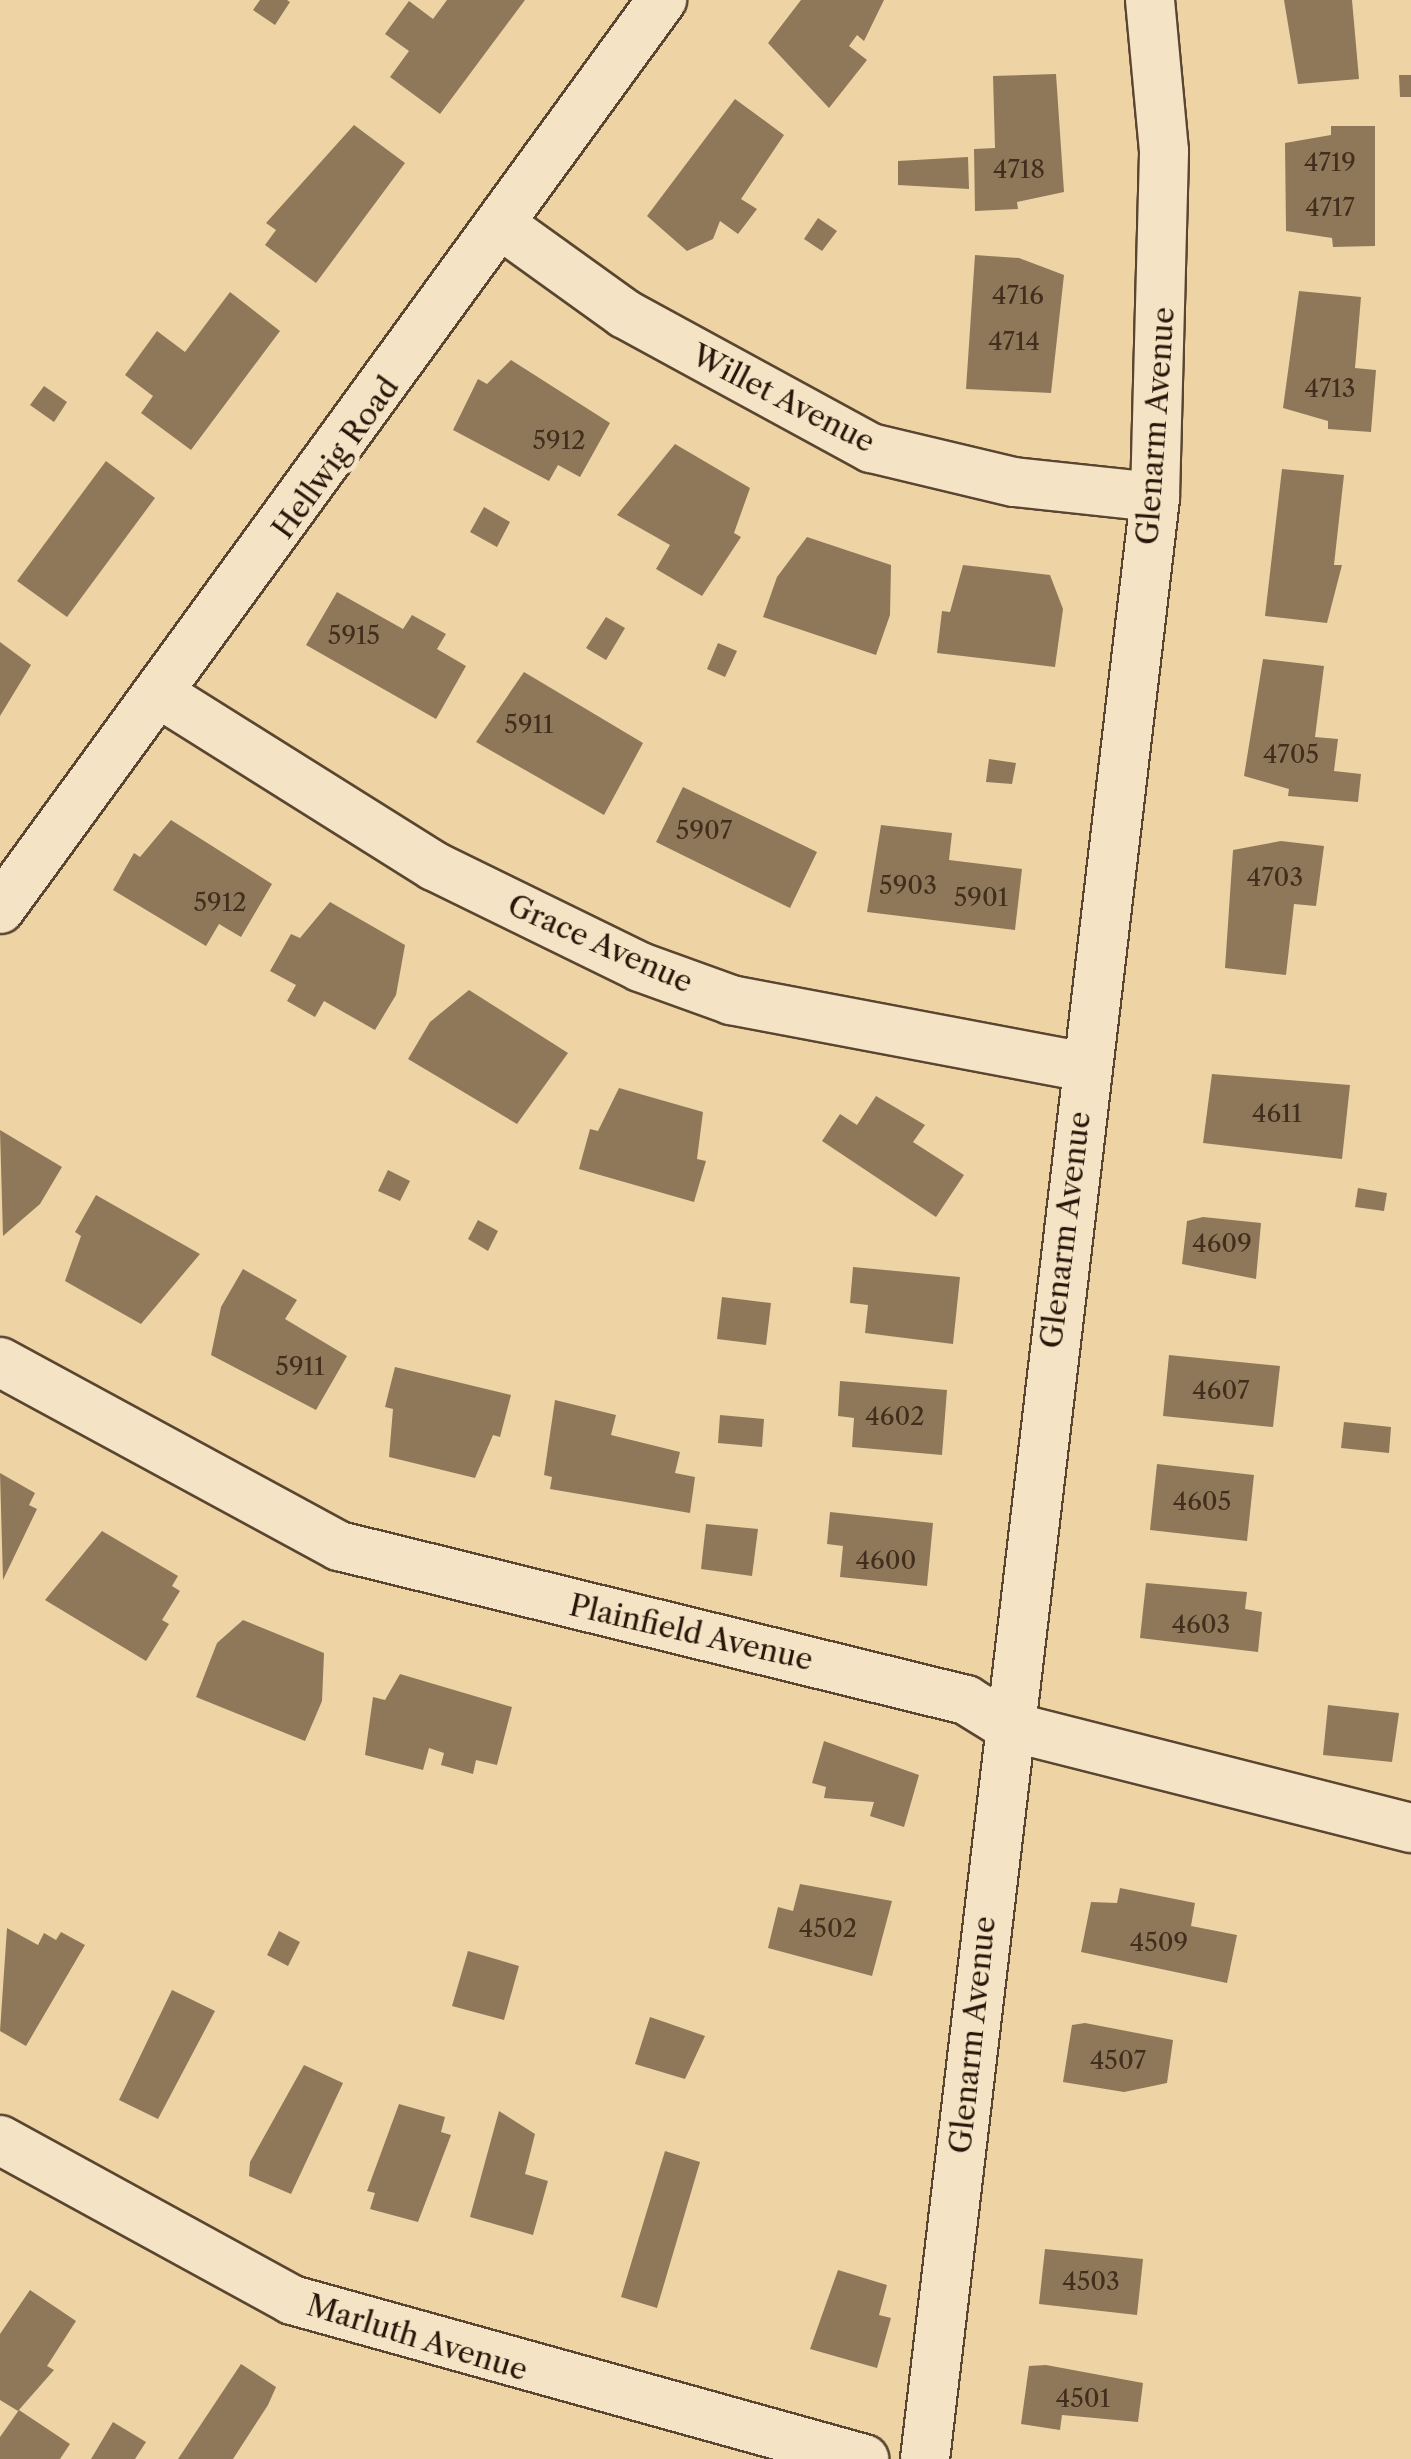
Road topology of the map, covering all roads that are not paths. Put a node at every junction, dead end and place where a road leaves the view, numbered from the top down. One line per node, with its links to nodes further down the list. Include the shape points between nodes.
1 (662, 0): 3 (street, Hellwig Road)
2 (1150, 0): 4 (street, Glenarm Avenue, via 1164,151)
3 (504, 227): 4 (street, Willet Avenue, via 641,324 871,448 1014,482); 5 (street, Hellwig Road)
4 (1155, 497): 7 (street, Glenarm Avenue)
5 (163, 696): 6 (street, Hellwig Road); 7 (street, Grace Avenue, via 434,866 640,967 731,1000)
6 (0, 908)
7 (1085, 1067): 9 (street, Glenarm Avenue)
8 (0, 1362): 9 (street, Plainfield Avenue, via 339,1546 966,1700)
9 (1008, 1726): 10 (street, Plainfield Avenue); 13 (street, Glenarm Avenue)
10 (1411, 1828)
11 (0, 2140): 12 (street, Marluth Avenue, via 292,2300)
12 (864, 2459)
13 (926, 2459)

